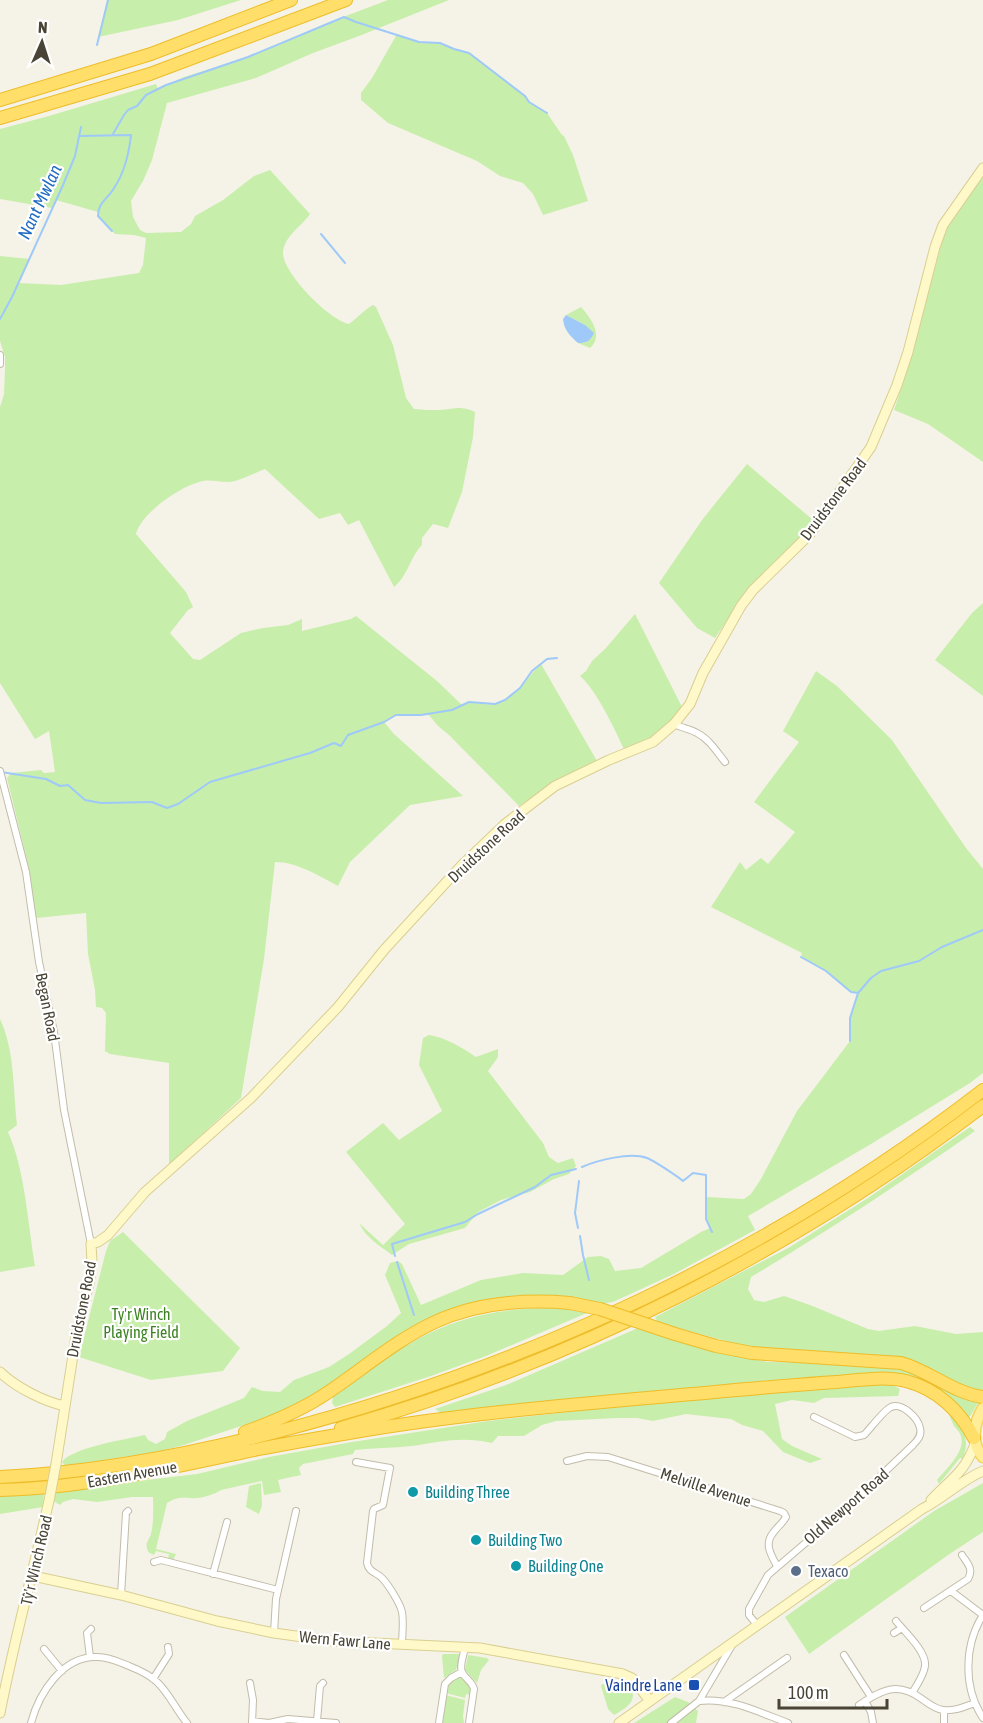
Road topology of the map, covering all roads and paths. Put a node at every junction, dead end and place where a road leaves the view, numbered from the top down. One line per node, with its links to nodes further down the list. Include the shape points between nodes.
1 (291, 0): 3 (highway, via 151,54)
2 (346, 0): 4 (highway, via 150,74)
3 (0, 100)
4 (0, 118)
5 (983, 168): 8 (street, Druidstone Road, via 943,225 908,352 871,447 810,534 741,606 690,704)
6 (0, 355): 7 (street)
7 (0, 364)
8 (674, 724): 9 (street, via 699,734); 13 (street, Druidstone Road, via 652,742 555,786 505,824 462,865 338,1007 251,1098 145,1192 108,1234)
9 (725, 762)
10 (0, 771): 13 (street, Began Road, via 26,872 64,1110)
11 (983, 1090): 21 (highway, via 874,1168 791,1220 715,1263 597,1320 495,1363 397,1397)
12 (983, 1106): 20 (highway, via 830,1211 645,1312 537,1361 446,1394)
13 (91, 1244): 16 (street, Druidstone Road, via 89,1284)
14 (0, 1372): 16 (street, via 13,1383)
15 (983, 1398): 21 (highway, bridge, via 901,1363 752,1353 716,1346 600,1309 520,1301 448,1317 408,1337 296,1411)
16 (65, 1406): 36 (street, Tŷ'r Winch Road, bridge)
17 (983, 1408): 19 (main road)
18 (814, 1417): 34 (street, Old Newport Road, via 860,1437 887,1410 903,1407 917,1422 919,1439 851,1504)
19 (975, 1441): 20 (highway, via 961,1416 937,1396 904,1381 876,1379 520,1410); 22 (main road); 28 (street, via 961,1472)
20 (262, 1448): 27 (highway, Eastern Avenue, via 116,1478)
21 (192, 1451): 26 (highway, Eastern Avenue, via 71,1472)
22 (983, 1457)
23 (567, 1461): 34 (street, Melville Avenue, via 587,1456 608,1457 784,1513 784,1521 768,1544)
24 (356, 1462): 48 (street, via 390,1468 383,1505 373,1511 367,1563 400,1607)
25 (983, 1472): 28 (street)
26 (0, 1477)
27 (0, 1490)
28 (922, 1509): 42 (street)
29 (128, 1511): 39 (street)
30 (296, 1511): 37 (street)
31 (227, 1522): 35 (street)
32 (962, 1555): 38 (street, via 971,1568 970,1575)
33 (154, 1562): 35 (street, via 161,1560)
34 (777, 1566): 42 (street, Old Newport Road, via 749,1609)
35 (213, 1574): 37 (street)
36 (33, 1576): 39 (street, Wern Fawr Lane); 71 (street, Tŷ'r Winch Road)
37 (278, 1590): 45 (street)
38 (951, 1591): 40 (street); 68 (street, via 983,1615 975,1628 969,1659 969,1682)
39 (121, 1595): 45 (street, Wern Fawr Lane)
40 (924, 1608)
41 (896, 1621): 43 (street)
42 (757, 1625): 47 (street)
43 (902, 1628): 46 (street); 53 (street)
44 (91, 1629): 55 (street, via 87,1633)
45 (274, 1633): 48 (street, Wern Fawr Lane)
46 (894, 1634)
47 (733, 1643): 64 (street); 65 (street)
48 (402, 1645): 50 (street, Wern Fawr Lane)
49 (168, 1647): 59 (street, via 169,1653)
50 (465, 1647): 58 (street); 64 (street, Wern Fawr Lane, via 628,1676)
51 (928, 1648): 53 (street)
52 (44, 1649): 57 (street)
53 (921, 1652): 62 (street, via 925,1665)
54 (844, 1655): 63 (street)
55 (90, 1657): 57 (street); 59 (street, via 109,1658)
56 (787, 1658): 67 (street)
57 (62, 1671): 75 (street, via 41,1697)
58 (462, 1672): 78 (street, via 446,1684); 79 (street, via 474,1689)
59 (153, 1679): 76 (street)
60 (250, 1683): 74 (street)
61 (323, 1683): 73 (street)
62 (912, 1694): 63 (street, via 894,1689); 70 (street)
63 (872, 1697): 66 (street)
64 (650, 1701): 80 (street)
65 (699, 1701): 67 (street); 81 (street)
66 (865, 1701): 69 (street); 83 (street)
67 (724, 1702): 82 (street)
68 (975, 1703): 70 (street); 72 (street)
69 (859, 1705)
70 (945, 1710): 84 (street)
71 (0, 1713)
72 (983, 1718)
73 (317, 1721): 74 (street); 77 (street)
74 (252, 1722)
75 (31, 1723)
76 (187, 1723)
77 (336, 1723)
78 (439, 1723)
79 (469, 1723)
80 (619, 1723)
81 (671, 1723)
82 (788, 1723)
83 (873, 1723)
84 (944, 1723)

